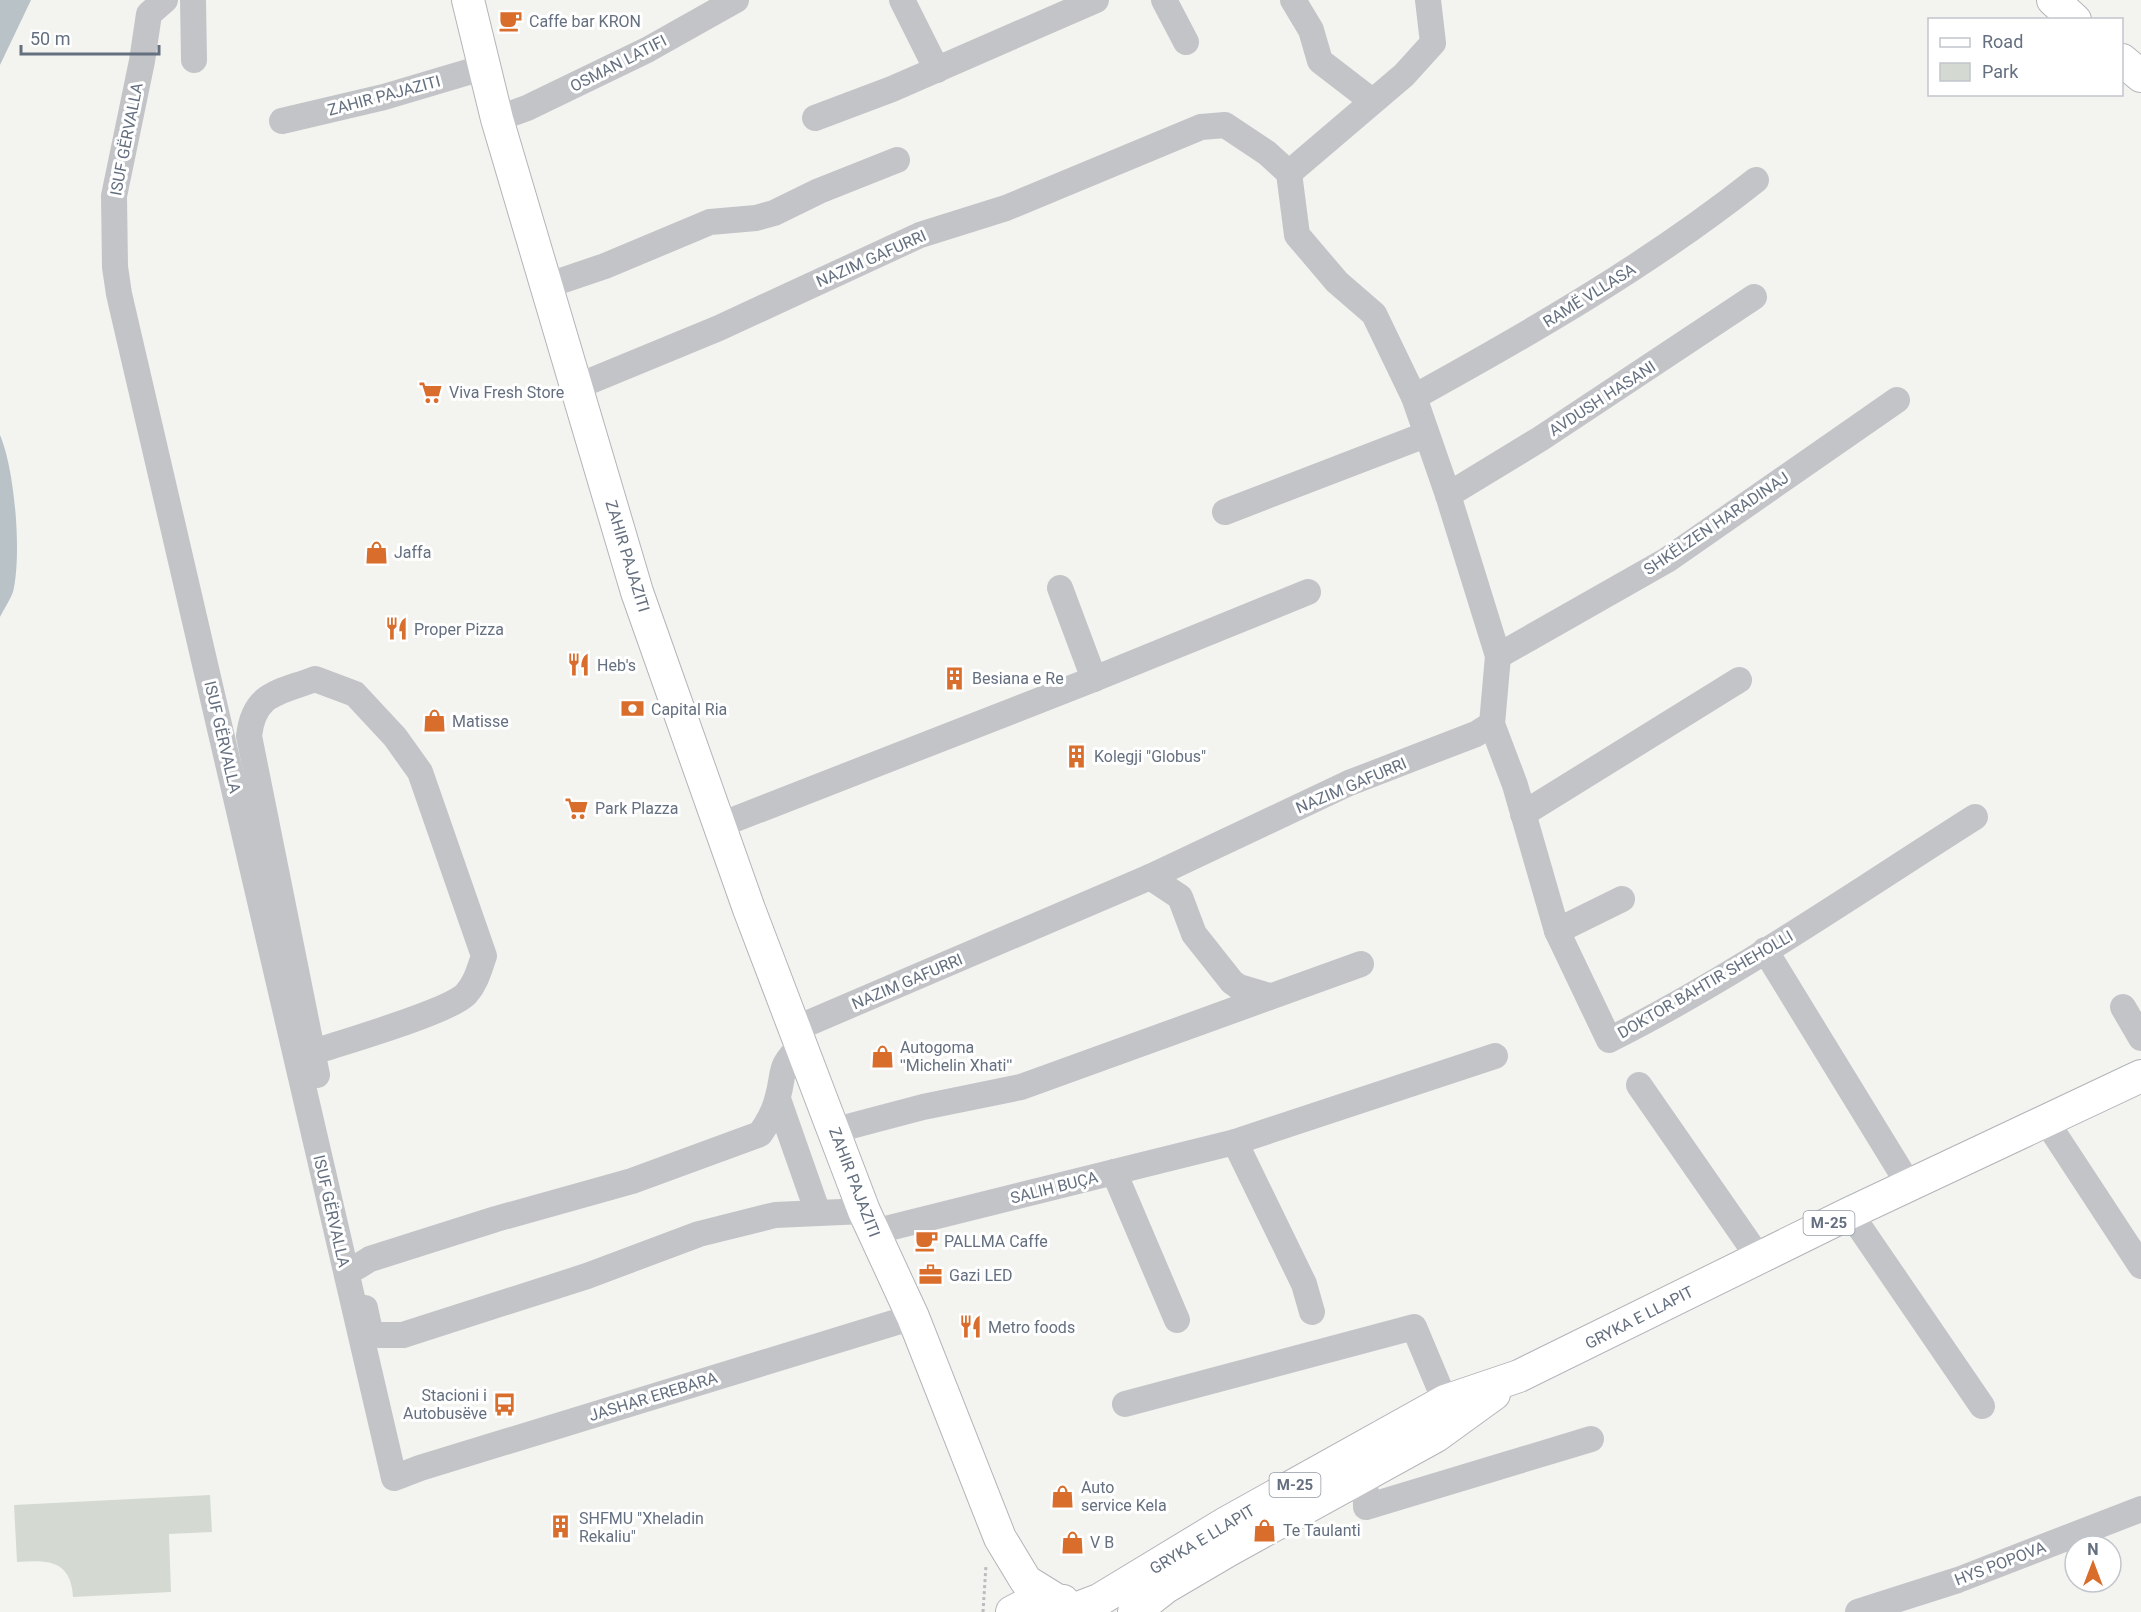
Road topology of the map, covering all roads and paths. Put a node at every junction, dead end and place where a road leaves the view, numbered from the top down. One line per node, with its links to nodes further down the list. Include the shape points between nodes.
1 (165, 0): 76 (street, ISUF GËRVALLA, via 149,14 114,196 119,294)
2 (193, 0): 13 (street)
3 (468, 0): 15 (main road, ZAHIR PAJAZITI)
4 (736, 0): 20 (street, OSMAN LATIFI, via 647,50)
5 (902, 0): 16 (street)
6 (1096, 0): 16 (street)
7 (1164, 0): 12 (street)
8 (1293, 0): 18 (street, via 1311,30 1320,61)
9 (1428, 0): 18 (street, via 1432,42 1404,75)
10 (2053, 0): 11 (main road)
11 (2073, 18)
12 (1186, 42)
13 (194, 60)
14 (2123, 62): 17 (main road)
15 (485, 67): 20 (main road, ZAHIR PAJAZITI); 21 (street, ZAHIR PAJAZITI, via 384,97)
16 (937, 70): 19 (street)
17 (2141, 76)
18 (1372, 101): 23 (street)
19 (815, 118)
20 (497, 119): 25 (main road, ZAHIR PAJAZITI)
21 (282, 121)
22 (897, 160): 25 (street, via 774,213 710,222)
23 (1289, 173): 27 (street, NAZIM GAFURRI, via 1225,125 1201,127 1006,208 920,235 719,328); 28 (street, via 1297,236 1337,282 1374,314)
24 (1756, 180): 28 (street, RAMË VLLASA, via 1707,219 1632,268 1500,350)
25 (546, 286): 27 (main road, ZAHIR PAJAZITI)
26 (1754, 297): 31 (street, AVDUSH HASANI)
27 (576, 387): 41 (main road, ZAHIR PAJAZITI, via 637,592)
28 (1414, 397): 30 (street)
29 (1897, 400): 35 (street, SHKËLZEN HARADINAJ, via 1667,560)
30 (1425, 435): 31 (street); 32 (street)
31 (1448, 495): 35 (street)
32 (1224, 512)
33 (1060, 588): 36 (street)
34 (1308, 592): 36 (street)
35 (1498, 656): 38 (street)
36 (1094, 679): 41 (street)
37 (1739, 680): 39 (street)
38 (1492, 724): 39 (street, DOKTOR BAHTIR SHEHOLLI); 42 (street, NAZIM GAFURRI, via 1476,734 1349,783)
39 (1523, 814): 44 (street, DOKTOR BAHTIR SHEHOLLI)
40 (1975, 817): 45 (street, DOKTOR BAHTIR SHEHOLLI)
41 (720, 822): 49 (main road, ZAHIR PAJAZITI, via 749,909)
42 (1150, 877): 47 (street, via 1180,897 1194,934 1232,982); 49 (street, NAZIM GAFURRI)
43 (1622, 899): 44 (street)
44 (1557, 931): 45 (street, DOKTOR BAHTIR SHEHOLLI, via 1609,1040 1658,1016)
45 (1765, 950): 60 (street)
46 (1361, 964): 47 (street)
47 (1269, 996): 57 (street, via 1021,1088 923,1107)
48 (2123, 1007): 50 (street)
49 (800, 1036): 55 (street, via 781,1073); 57 (main road, ZAHIR PAJAZITI)
50 (2141, 1038)
51 (314, 1052): 51 (street, via 444,1007 464,996 475,982 484,956 420,772 395,737 355,694 315,678 263,700 252,715 249,736); 66 (street)
52 (1491, 1058): 58 (street, SALIH BUÇA)
53 (2141, 1076): 56 (main road, GRYKA E LLAPIT / M-25)
54 (1639, 1085): 64 (street)
55 (778, 1099): 61 (street); 66 (street, via 760,1134 632,1182 496,1219 370,1259)
56 (2046, 1121): 60 (main road, GRYKA E LLAPIT / M-25); 65 (street)
57 (836, 1131): 63 (main road, ZAHIR PAJAZITI)
58 (1235, 1142): 59 (street, SALIH BUÇA); 67 (street, via 1304,1284)
59 (1114, 1172): 63 (street, SALIH BUÇA); 69 (street)
60 (1909, 1185): 62 (main road, GRYKA E LLAPIT / M-25)
61 (818, 1213): 63 (street, SALIH BUÇA); 66 (street, SALIH BUÇA, via 775,1215 699,1234 587,1276 391,1337 370,1331)
62 (1850, 1213): 64 (main road, GRYKA E LLAPIT / M-25); 73 (street)
63 (869, 1221): 68 (main road, ZAHIR PAJAZITI)
64 (1758, 1258): 70 (main road, GRYKA E LLAPIT / M-25)
65 (2141, 1266)
66 (357, 1267)
67 (1312, 1312)
68 (913, 1317): 76 (street, JASHAR EREBARA); 78 (main road, ZAHIR PAJAZITI)
69 (1177, 1320)
70 (1519, 1376): 71 (main road, GRYKA E LLAPIT / M-25); 75 (main road, GRYKA E LLAPIT / M-25, via 1436,1436)
71 (1445, 1401): 72 (street, via 1414,1327); 80 (main road, GRYKA E LLAPIT / M-25, via 1226,1523 1099,1600)
72 (1125, 1404)
73 (1982, 1406)
74 (1591, 1439): 75 (street, via 1366,1507)
75 (1365, 1474): 83 (main road, GRYKA E LLAPIT / M-25, via 1166,1587)
76 (394, 1478)
77 (2141, 1509): 84 (street, HYS POPOVA, via 1958,1580)
78 (1000, 1538): 79 (main road, ZAHIR PAJAZITI, via 1006,1573); 80 (main road, ZAHIR PAJAZITI, via 1026,1581)
79 (995, 1601): 81 (path)
80 (1071, 1606): 82 (main road, M-25, via 1037,1599)
81 (983, 1612)
82 (1012, 1612)
83 (1134, 1612)
84 (1858, 1612)

